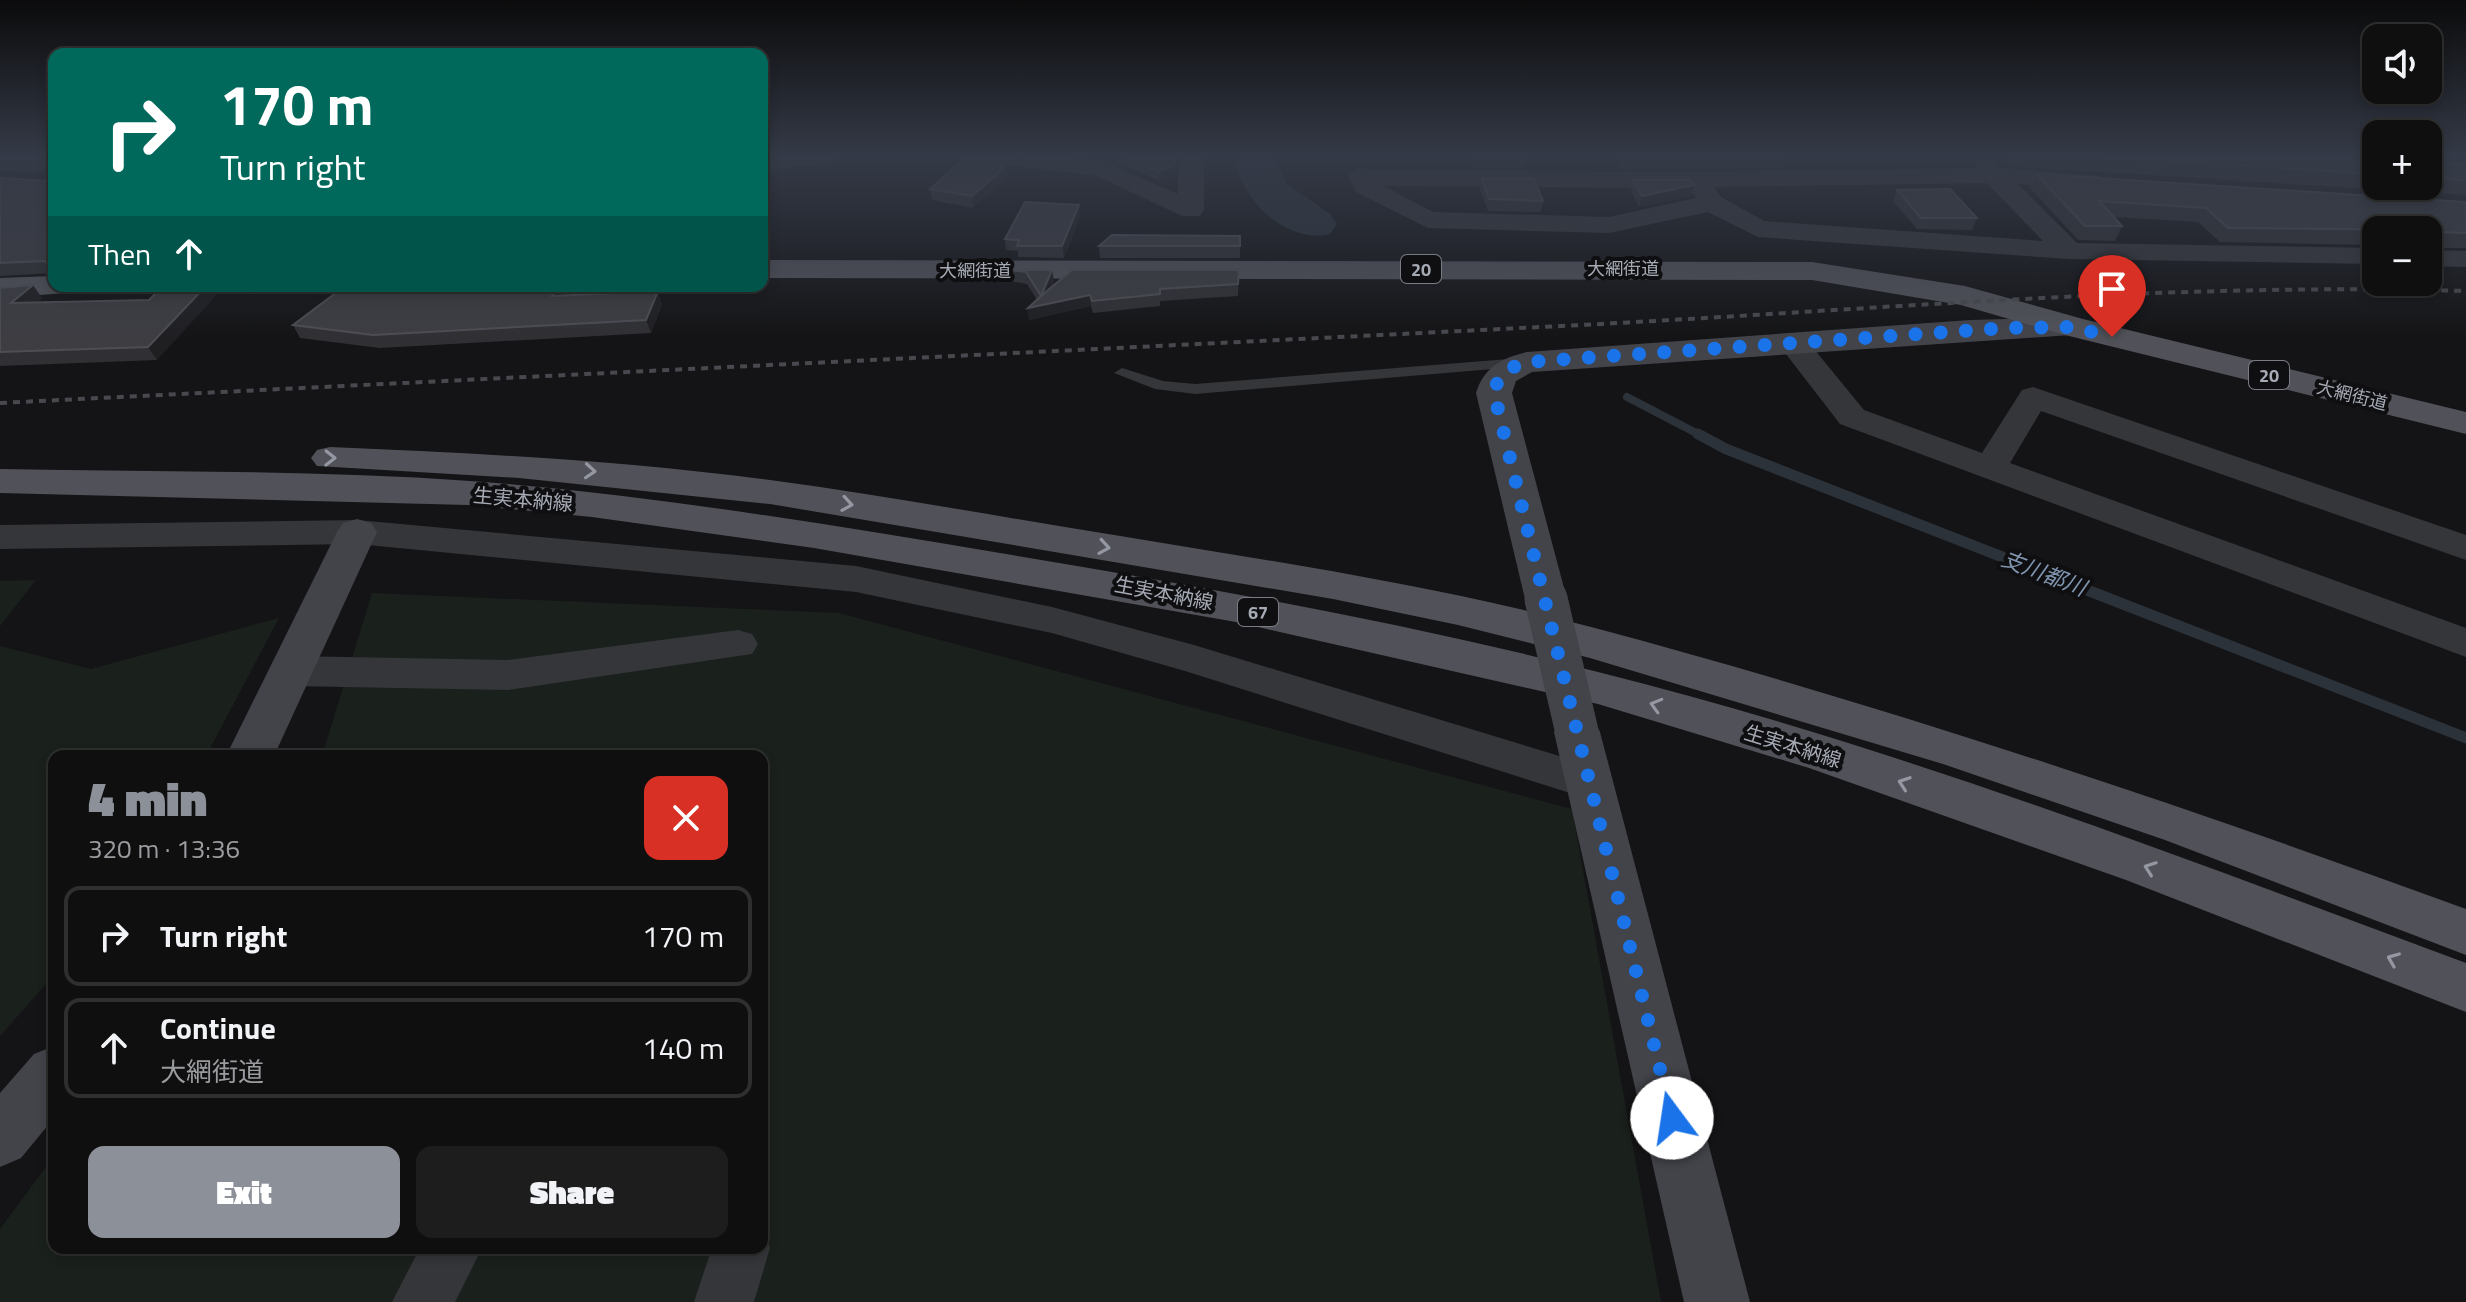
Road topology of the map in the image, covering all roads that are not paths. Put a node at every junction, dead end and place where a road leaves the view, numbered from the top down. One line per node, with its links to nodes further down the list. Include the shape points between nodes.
1 (1422, 217): 2 (street, via 1609,225)
2 (1632, 217)
3 (1741, 217): 5 (street, via 1758,229)
4 (2035, 217): 5 (street)
5 (2069, 251): 6 (street)
6 (2362, 256)
7 (2442, 258): 8 (street)
8 (2466, 259)
9 (768, 269): 12 (main road, 大網街道 / 20, via 1812,271 1965,296)
10 (48, 286): 11 (main road)
11 (0, 288)
12 (2073, 327): 13 (street); 16 (main road, 大網街道 / 20)
13 (1794, 345): 14 (street); 18 (street, via 1852,417)
14 (1527, 362): 15 (lane, via 1195,389 1161,386); 27 (street, bridge, via 1498,376 1494,393)
15 (1122, 373)
16 (2466, 423)
17 (0, 456): 28 (main road, 生実本納線 / 67, one-way to 28, via 406,460 608,473 785,495 1348,588 1593,643 1954,749 2183,826)
18 (1991, 467): 22 (street, via 2033,397); 23 (street)
19 (0, 481): 29 (main road, 生実本納線 / 67, one-way to 19, via 2144,865 1821,753 1598,688 1236,607 814,535 592,505 468,493)
20 (357, 532): 21 (street); 25 (street); 27 (street, via 871,582 1052,620)
21 (0, 537)
22 (2466, 548)
23 (2466, 643)
24 (738, 644): 25 (street, via 508,675)
25 (291, 671): 26 (street)
26 (253, 750)
27 (1583, 757): 36 (street)
28 (2466, 932)
29 (2466, 988)
30 (48, 1080): 31 (street)
31 (0, 1138)
32 (450, 1254): 34 (street)
33 (739, 1254): 35 (street)
34 (422, 1302)
35 (724, 1302)
36 (1717, 1302)

